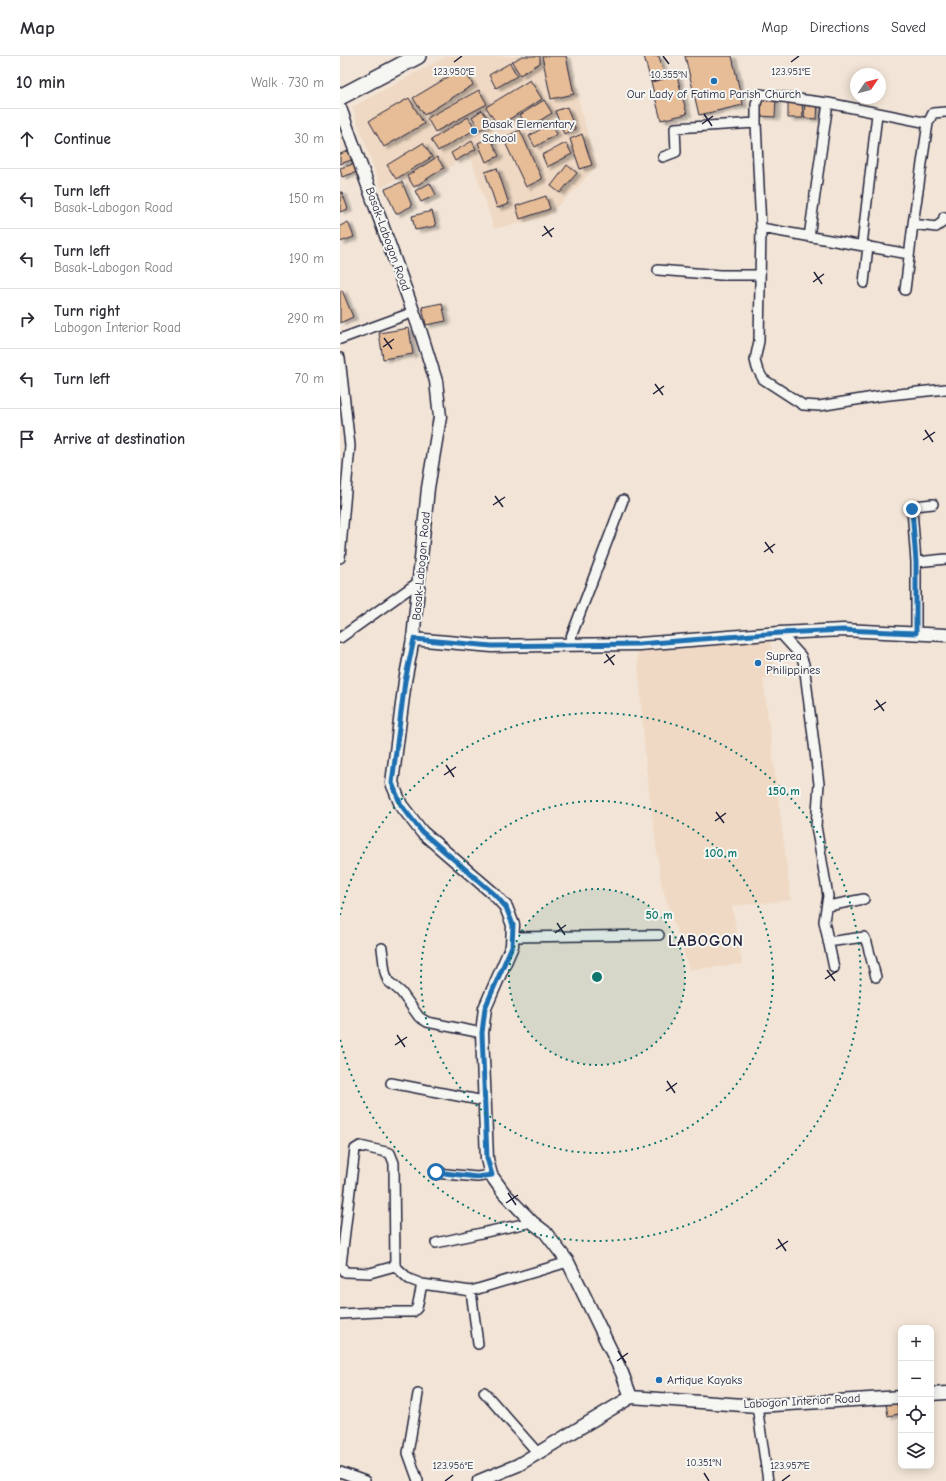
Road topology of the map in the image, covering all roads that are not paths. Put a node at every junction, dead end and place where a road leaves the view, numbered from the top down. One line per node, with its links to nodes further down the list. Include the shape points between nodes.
1 (418, 56): 2 (main road)
2 (340, 97)
3 (828, 103): 6 (street); 7 (street, via 759,94); 13 (street)
4 (340, 108): 20 (street, Basak-Labogon Road)
5 (946, 112): 8 (street, via 933,113)
6 (877, 114): 8 (street); 14 (street)
7 (756, 123): 9 (street, via 675,128 676,152); 12 (street)
8 (928, 123): 11 (street)
9 (663, 157)
10 (944, 217): 11 (street, via 943,222 936,227)
11 (913, 224): 15 (street)
12 (761, 228): 13 (street); 17 (street)
13 (809, 237): 14 (street)
14 (865, 246): 15 (street); 18 (street)
15 (909, 254): 19 (street)
16 (658, 270): 17 (street)
17 (760, 275): 23 (street, via 759,341 755,360 757,368 763,379 803,405 819,406)
18 (864, 283)
19 (905, 290)
20 (414, 312): 21 (street); 29 (street, Basak-Labogon Road, via 436,381 440,417 428,488)
21 (340, 339)
22 (340, 358): 26 (street, via 350,446)
23 (946, 389)
24 (624, 500): 35 (street)
25 (933, 504): 28 (street, via 914,506 912,509)
26 (340, 558)
27 (946, 559): 28 (street)
28 (916, 562): 31 (street)
29 (420, 581): 33 (street); 34 (street, Basak-Labogon Road)
30 (780, 633): 31 (street, via 843,630); 35 (street, via 639,644); 37 (street, via 801,656 804,664 819,784 816,826)
31 (916, 633): 32 (street)
32 (946, 635)
33 (340, 638)
34 (414, 639): 35 (street, via 492,646); 39 (street, Basak-Labogon Road, via 405,681 392,783 401,805 422,832 506,907 513,925)
35 (568, 645)
36 (864, 899): 37 (street)
37 (828, 906): 40 (street, via 824,921)
38 (659, 935): 39 (street)
39 (513, 937): 44 (street, Basak-Labogon Road, via 512,946 485,1008)
40 (828, 942): 42 (street); 43 (street, via 864,937)
41 (382, 948): 44 (street, via 388,981 401,992 423,1020)
42 (834, 968)
43 (876, 977)
44 (482, 1033): 46 (street, Basak-Labogon Road)
45 (391, 1083): 46 (street)
46 (484, 1101): 48 (street, Basak-Labogon Road, via 487,1158)
47 (436, 1172): 48 (street, via 477,1177)
48 (492, 1175): 49 (street, Basak-Labogon Road, via 504,1193)
49 (532, 1222): 50 (street); 51 (street, Basak-Labogon Road, via 545,1232)
50 (436, 1243)
51 (568, 1262): 54 (street); 61 (street, Basak-Labogon Road)
52 (394, 1266): 52 (street, via 370,1273 345,1272 342,1266 355,1149 360,1146 390,1153 394,1163); 53 (street, via 409,1280)
53 (422, 1284): 54 (street); 55 (street, via 417,1308 413,1312)
54 (471, 1291): 56 (street)
55 (340, 1314)
56 (478, 1344)
57 (484, 1392): 64 (street)
58 (946, 1393): 60 (street)
59 (418, 1394): 67 (street, via 408,1453)
60 (934, 1394)
61 (631, 1397): 63 (street, Labogon Interior Road); 64 (street)
62 (898, 1397): 63 (street, Labogon Interior Road)
63 (757, 1406): 69 (street)
64 (537, 1452): 68 (street, via 518,1465)
65 (340, 1472): 66 (street)
66 (365, 1481)
67 (418, 1481)
68 (479, 1481)
69 (768, 1481)

